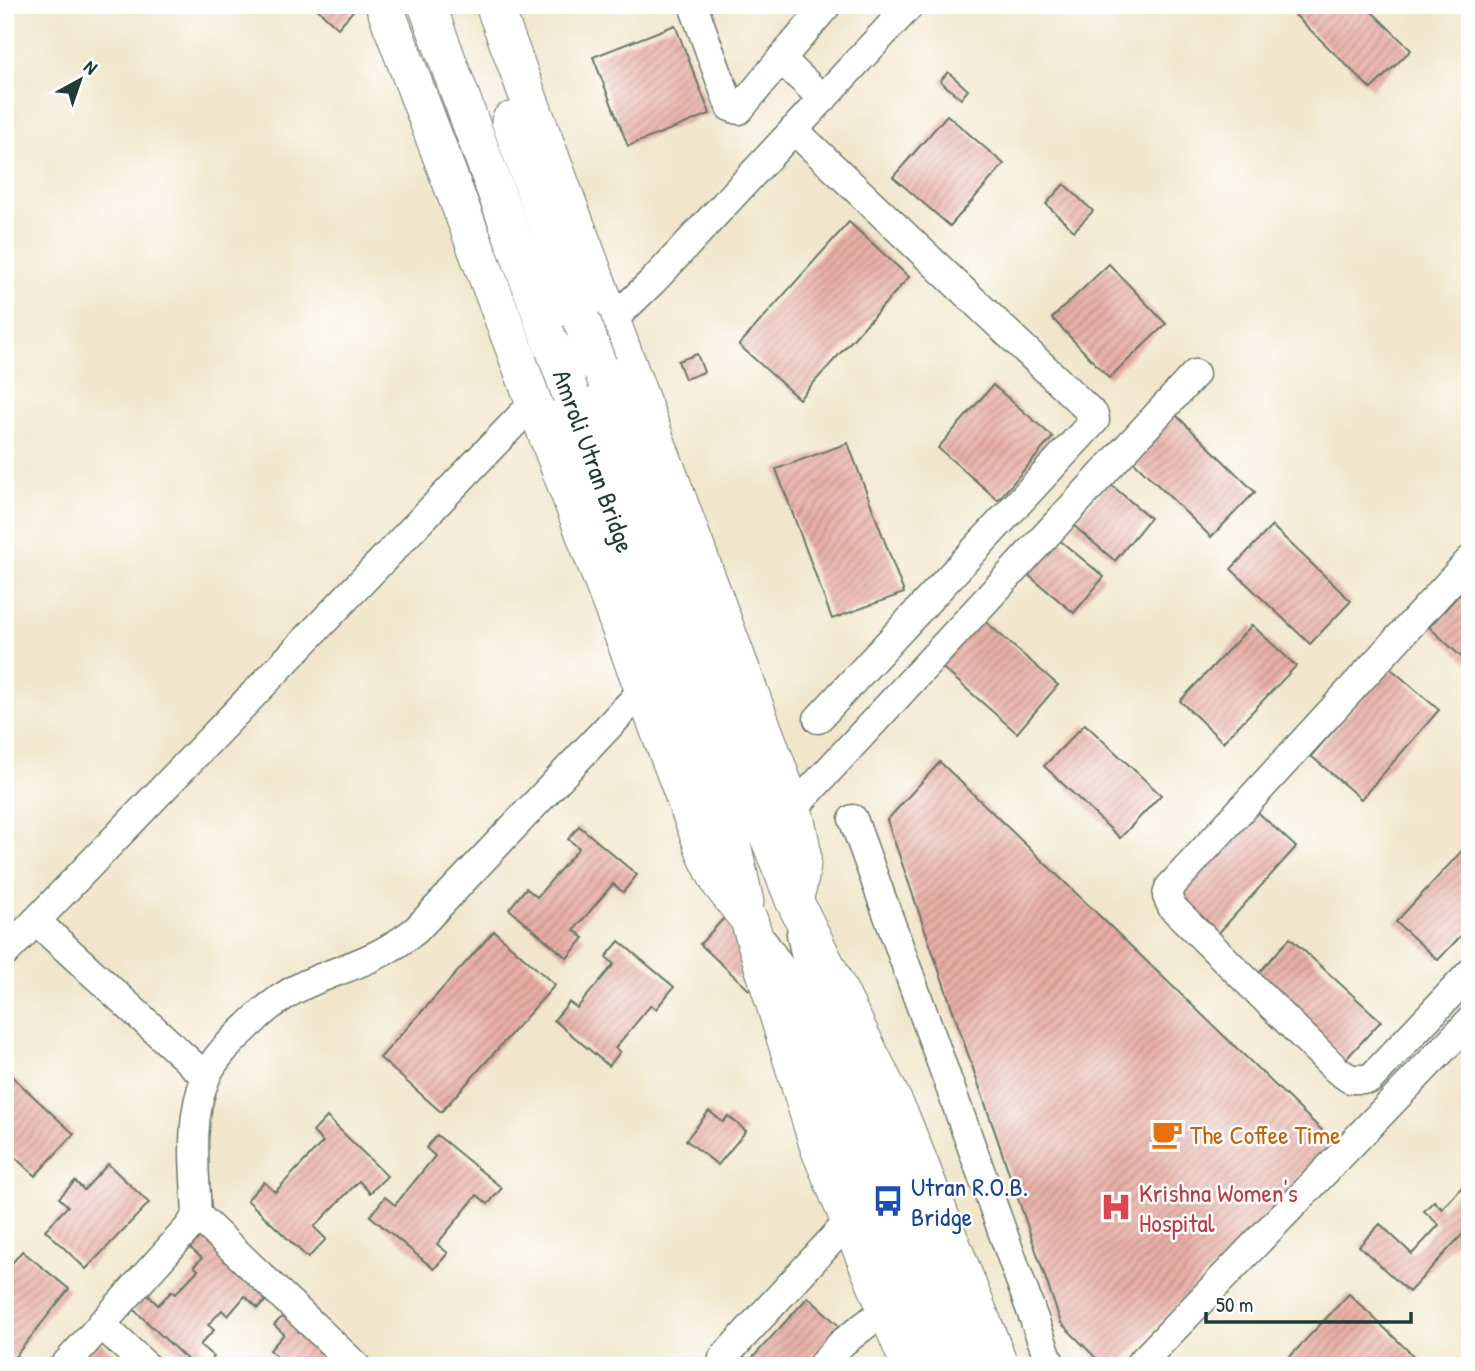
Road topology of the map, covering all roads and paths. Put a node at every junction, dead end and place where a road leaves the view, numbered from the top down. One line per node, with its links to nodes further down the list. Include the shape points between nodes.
1 (384, 5): 13 (main road)
2 (427, 5): 20 (main road, Amroli Utran Bridge, bridge, via 731,839)
3 (468, 5): 11 (main road, Amroli Utran Bridge)
4 (494, 5): 11 (main road)
5 (693, 5): 8 (street, via 730,107 739,110)
6 (827, 5): 8 (street)
7 (910, 5): 9 (street)
8 (781, 59): 9 (street)
9 (823, 99): 10 (street)
10 (794, 130): 11 (street, via 654,280); 16 (street, via 1095,420)
11 (596, 320): 13 (street); 17 (main road); 19 (main road, Amroli Utran Bridge, bridge, via 598,365)
12 (1195, 374): 17 (street)
13 (534, 404): 15 (main road); 21 (street)
14 (1470, 560): 22 (street, via 1169,888 1167,896 1172,907 1350,1079 1370,1079)
15 (642, 691): 20 (main road, via 707,857 720,883); 24 (street, via 416,930 392,949 304,985 261,1013 229,1044)
16 (818, 719)
17 (793, 809): 19 (main road, via 804,870)
18 (853, 819): 38 (street)
19 (794, 900): 36 (street, via 813,984); 37 (main road, Amroli Utran Bridge, via 901,1117)
20 (749, 920): 26 (main road, Amroli Utran Bridge, via 819,1148); 35 (street, via 792,984 847,1139)
21 (17, 933): 24 (street)
22 (1470, 973)
23 (1470, 1021): 39 (street)
24 (206, 1077): 25 (street, via 194,1129)
25 (197, 1215): 28 (street); 32 (street)
26 (850, 1220): 27 (main road, Amroli Utran Bridge); 29 (street)
27 (886, 1309): 33 (street); 34 (main road, Amroli Utran Bridge)
28 (102, 1324): 30 (street); 31 (street)
29 (723, 1358)
30 (64, 1366)
31 (146, 1366)
32 (356, 1366)
33 (821, 1366)
34 (909, 1366)
35 (941, 1366)
36 (971, 1366)
37 (1000, 1366)
38 (1051, 1366)
39 (1138, 1366)

